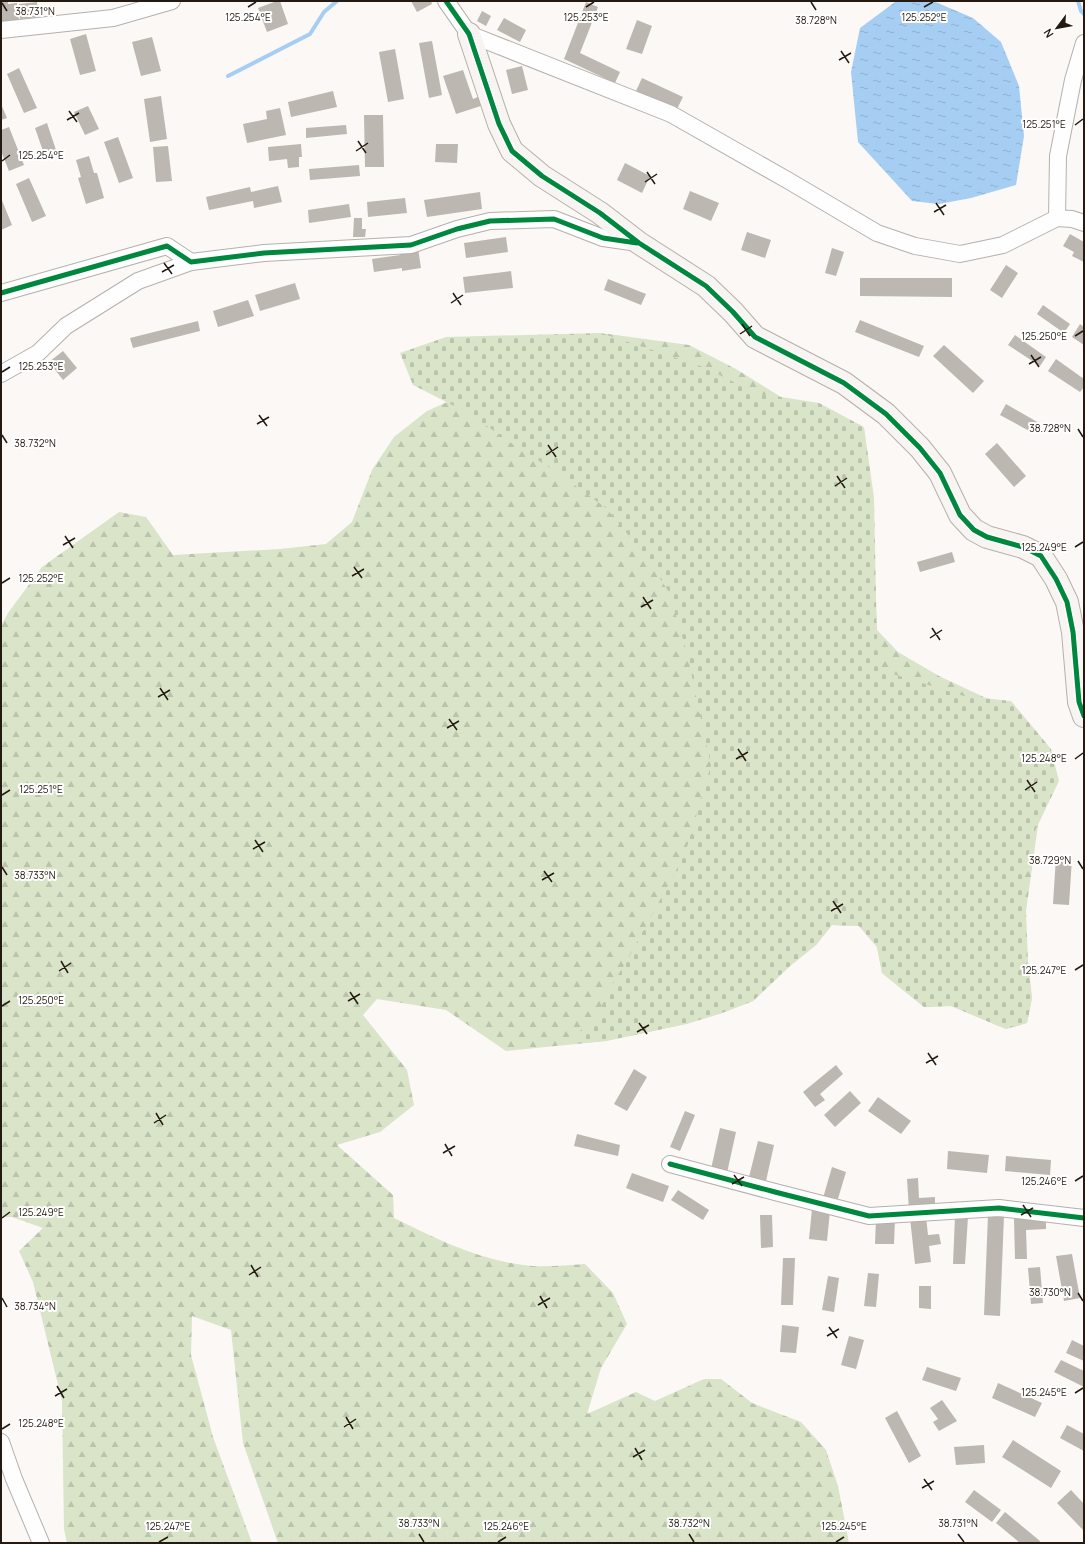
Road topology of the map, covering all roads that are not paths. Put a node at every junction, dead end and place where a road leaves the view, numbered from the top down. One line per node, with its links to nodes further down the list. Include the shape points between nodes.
1 (172, 1): 3 (street, via 113,18)
2 (446, 1): 4 (street)
3 (1, 30)
4 (468, 34): 6 (street, via 671,114 877,233 915,246 960,254 1003,245); 8 (street, via 499,124 512,150 542,176 600,213)
5 (1084, 43): 6 (street, via 1073,80 1058,156)
6 (1057, 218): 7 (street)
7 (1084, 223)
8 (639, 243): 9 (street, via 603,238 554,218 490,221 411,245 264,253); 12 (street, via 706,286 734,312 755,337 844,383 886,414 940,472 960,515 974,530 1041,556 1067,602 1073,632 1079,702)
9 (191, 262): 10 (street, via 167,246); 11 (street, via 138,281 66,326 38,354)
10 (1, 293)
11 (1, 374)
12 (1084, 716)
13 (670, 1164): 14 (street, via 869,1216 999,1208)
14 (1084, 1218)
15 (1, 1442): 16 (street)
16 (41, 1543)

